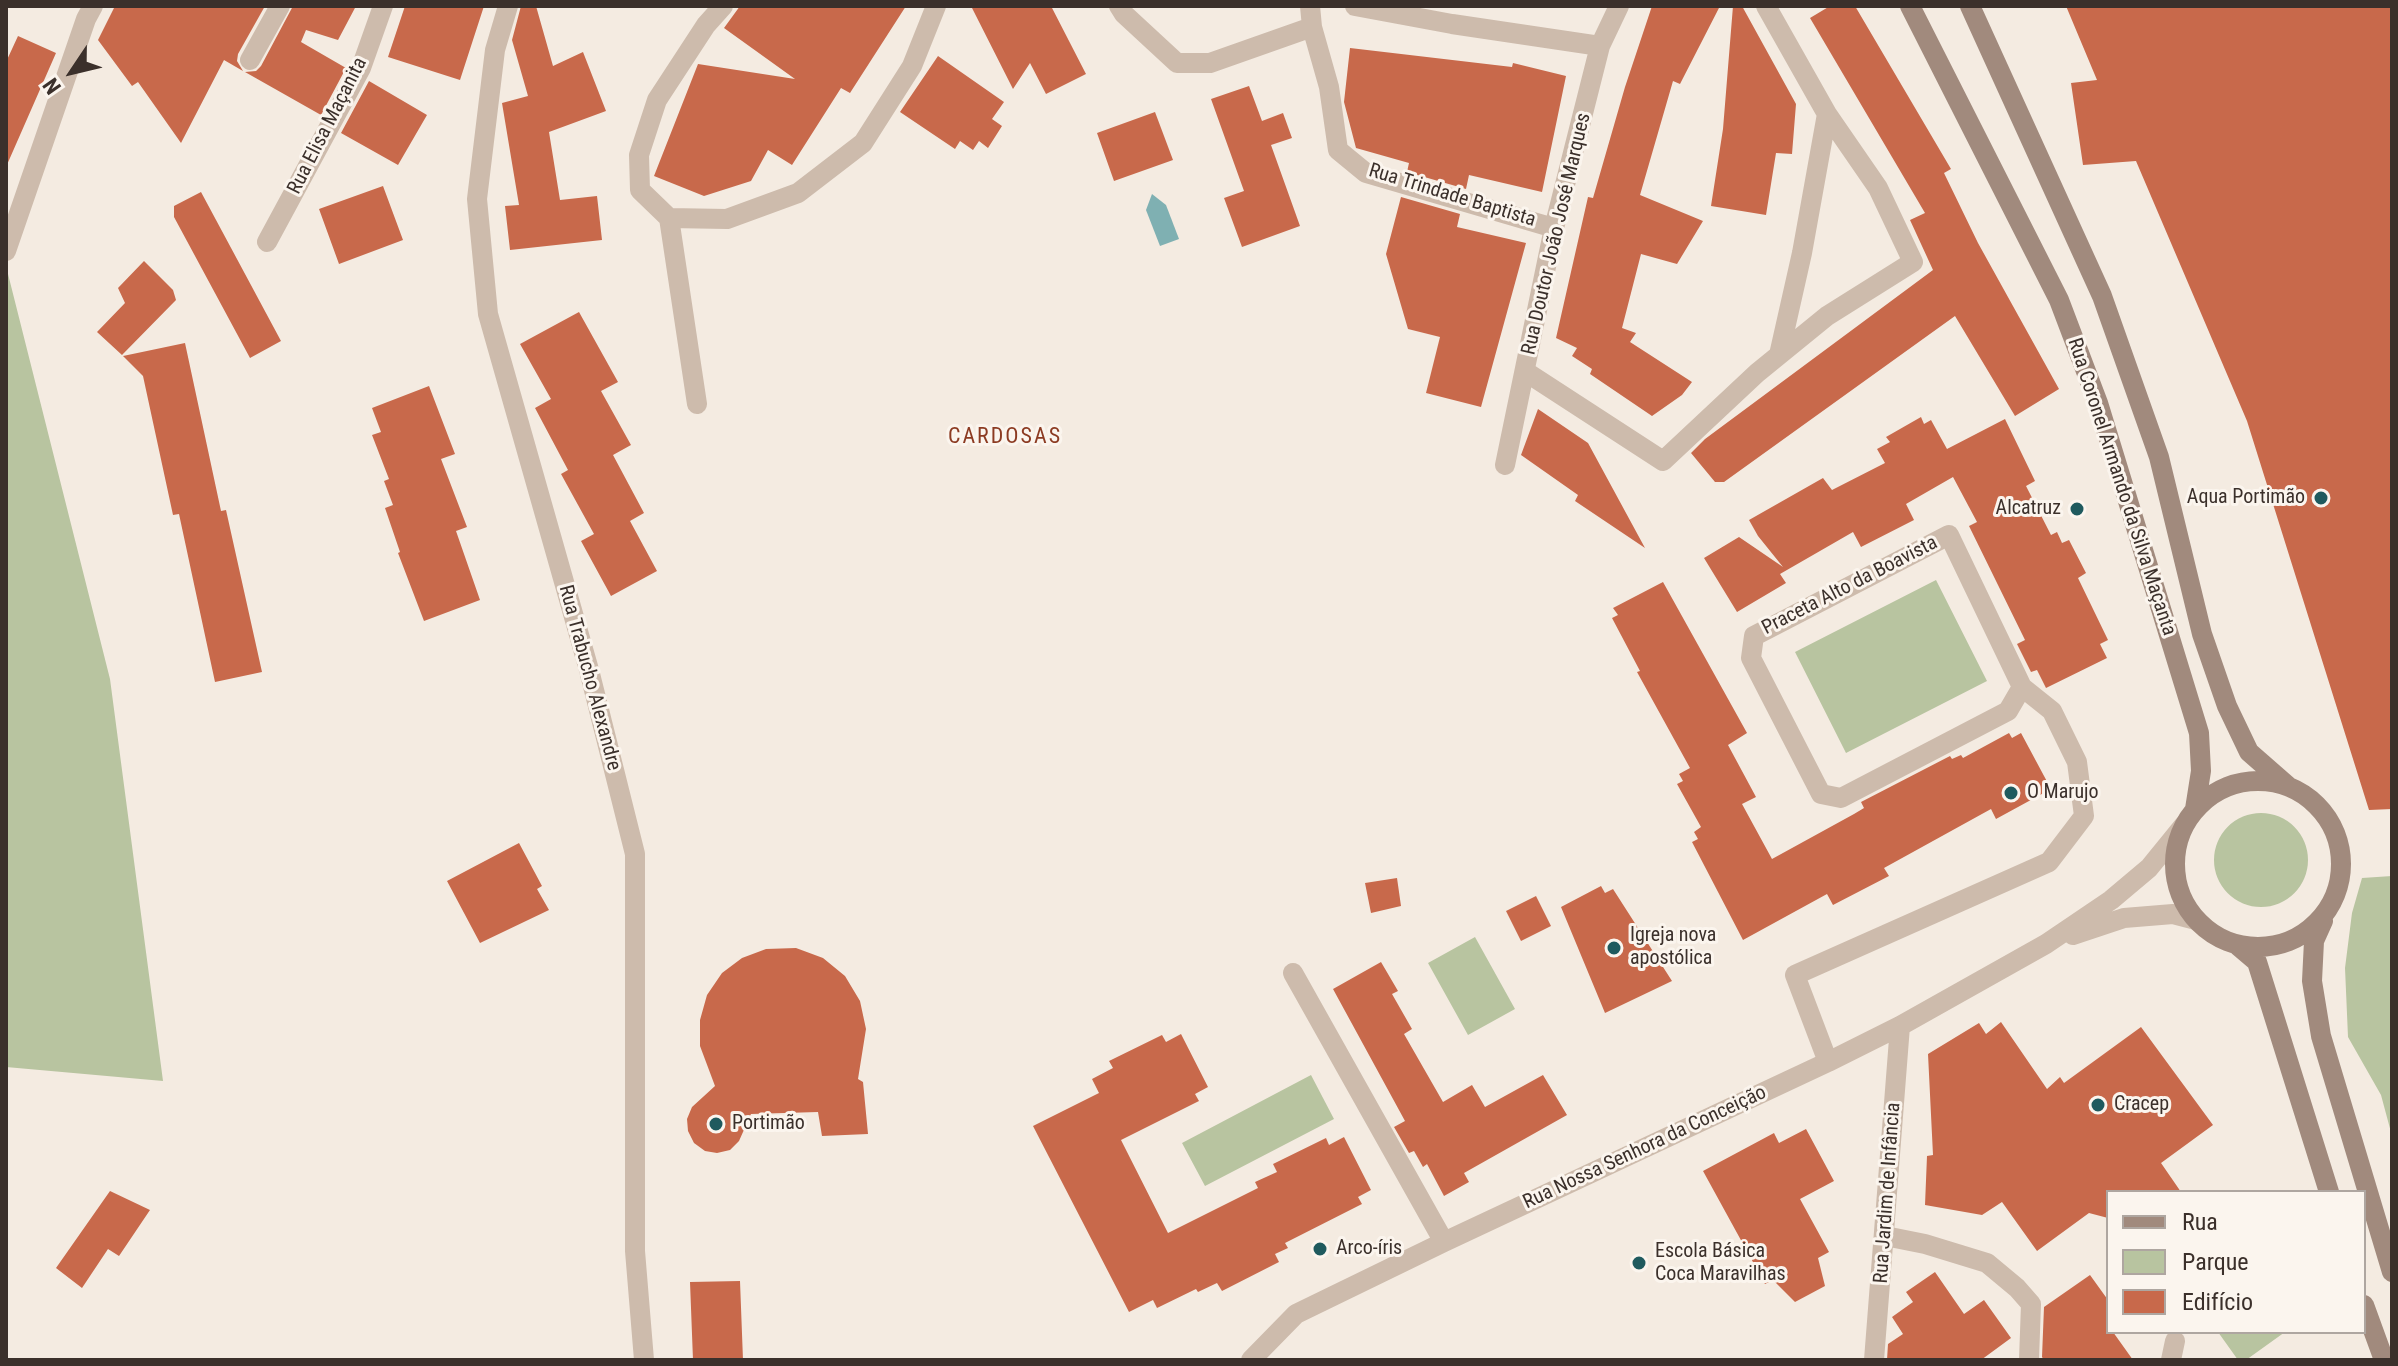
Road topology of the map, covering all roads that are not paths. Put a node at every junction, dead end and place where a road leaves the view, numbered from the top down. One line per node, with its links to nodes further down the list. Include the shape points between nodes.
1 (93, 6): 21 (street)
2 (280, 6): 16 (street)
3 (383, 6): 20 (street, Rua Elisa Maçanita, via 361,68)
4 (508, 6): 41 (street, Rua Trabucho Alexandre, via 495,50 477,199 488,314 635,854 635,1251)
5 (723, 6): 18 (street, via 657,100 639,155 640,190)
6 (936, 6): 18 (street, via 912,66 863,143 798,193 727,219)
7 (1119, 6): 14 (street, via 1177,63 1210,63)
8 (1310, 6): 14 (street, Rua Trindade Baptista)
9 (1355, 6): 15 (street)
10 (1619, 6): 15 (street, Rua Doutor João José Marques)
11 (1766, 6): 17 (street)
12 (1910, 6): 28 (main road, Rua Coronel Armando da Silva Maçanta, via 2059,300 2098,403 2199,733 2201,771)
13 (1970, 6): 27 (main road, Rua Coronel Armando da Silva Maçanta, via 2102,296 2159,457 2202,634 2227,706 2249,752)
14 (1312, 27): 19 (street, Rua Trindade Baptista, via 1329,87 1338,150 1347,158 1366,173)
15 (1600, 46): 19 (street, Rua Doutor João José Marques)
16 (250, 60)
17 (1827, 114): 22 (street); 22 (street, via 1878,188 1913,262 1827,316)
18 (669, 218): 24 (street)
19 (1554, 228): 23 (street, Rua Doutor João José Marques)
20 (267, 242)
21 (6, 251)
22 (1779, 355): 23 (street, via 1663,461)
23 (1526, 372): 25 (street, Rua Doutor João José Marques)
24 (697, 404)
25 (1505, 465)
26 (2022, 687): 26 (street, Praceta Alto da Boavista, via 1949,535 1754,636 1751,658 1821,794 1841,798 2008,711); 35 (street, Praceta Alto da Boavista, via 2052,711 2077,762 2084,816 2049,862 1795,975)
27 (2289, 787): 28 (main road, Rua Coronel Armando da Silva Maçanta, via 2264,781 2236,783 2215,793); 29 (main road, Rua Coronel Armando da Silva Maçanta, via 2318,806 2338,840 2341,869)
28 (2189, 817): 30 (main road, Rua Coronel Armando da Silva Maçanta, via 2177,844 2175,874 2183,902); 31 (street, via 2149,868)
29 (2333, 900): 32 (main road, via 2316,924 2293,940 2265,947); 39 (main road, Rua Coronel Armando da Silva Maçanta, via 2314,941 2312,981 2321,1036)
30 (2196, 920): 31 (street, via 2173,914 2124,918); 32 (main road, Rua Coronel Armando da Silva Maçanta)
31 (2046, 944): 34 (street, Rua Nossa Senhora da Conceição)
32 (2237, 945): 36 (main road, Rua Coronel Armando da Silva Maçanta, via 2257,962)
33 (1293, 973): 38 (street)
34 (1900, 1026): 35 (street, Rua Nossa Senhora da Conceição); 37 (street, Rua Jardim de Infância)
35 (1828, 1062): 38 (street, Rua Nossa Senhora da Conceição)
36 (2328, 1190)
37 (1885, 1236): 43 (street, Rua Jardim de Infância); 44 (street, via 1987,1263 2017,1288 2031,1304)
38 (1444, 1242): 42 (street, Rua Nossa Senhora da Conceição, via 1296,1314)
39 (2392, 1272)
40 (2366, 1310): 45 (main road)
41 (644, 1360)
42 (1251, 1360)
43 (1874, 1360)
44 (2029, 1360)
45 (2384, 1360)

